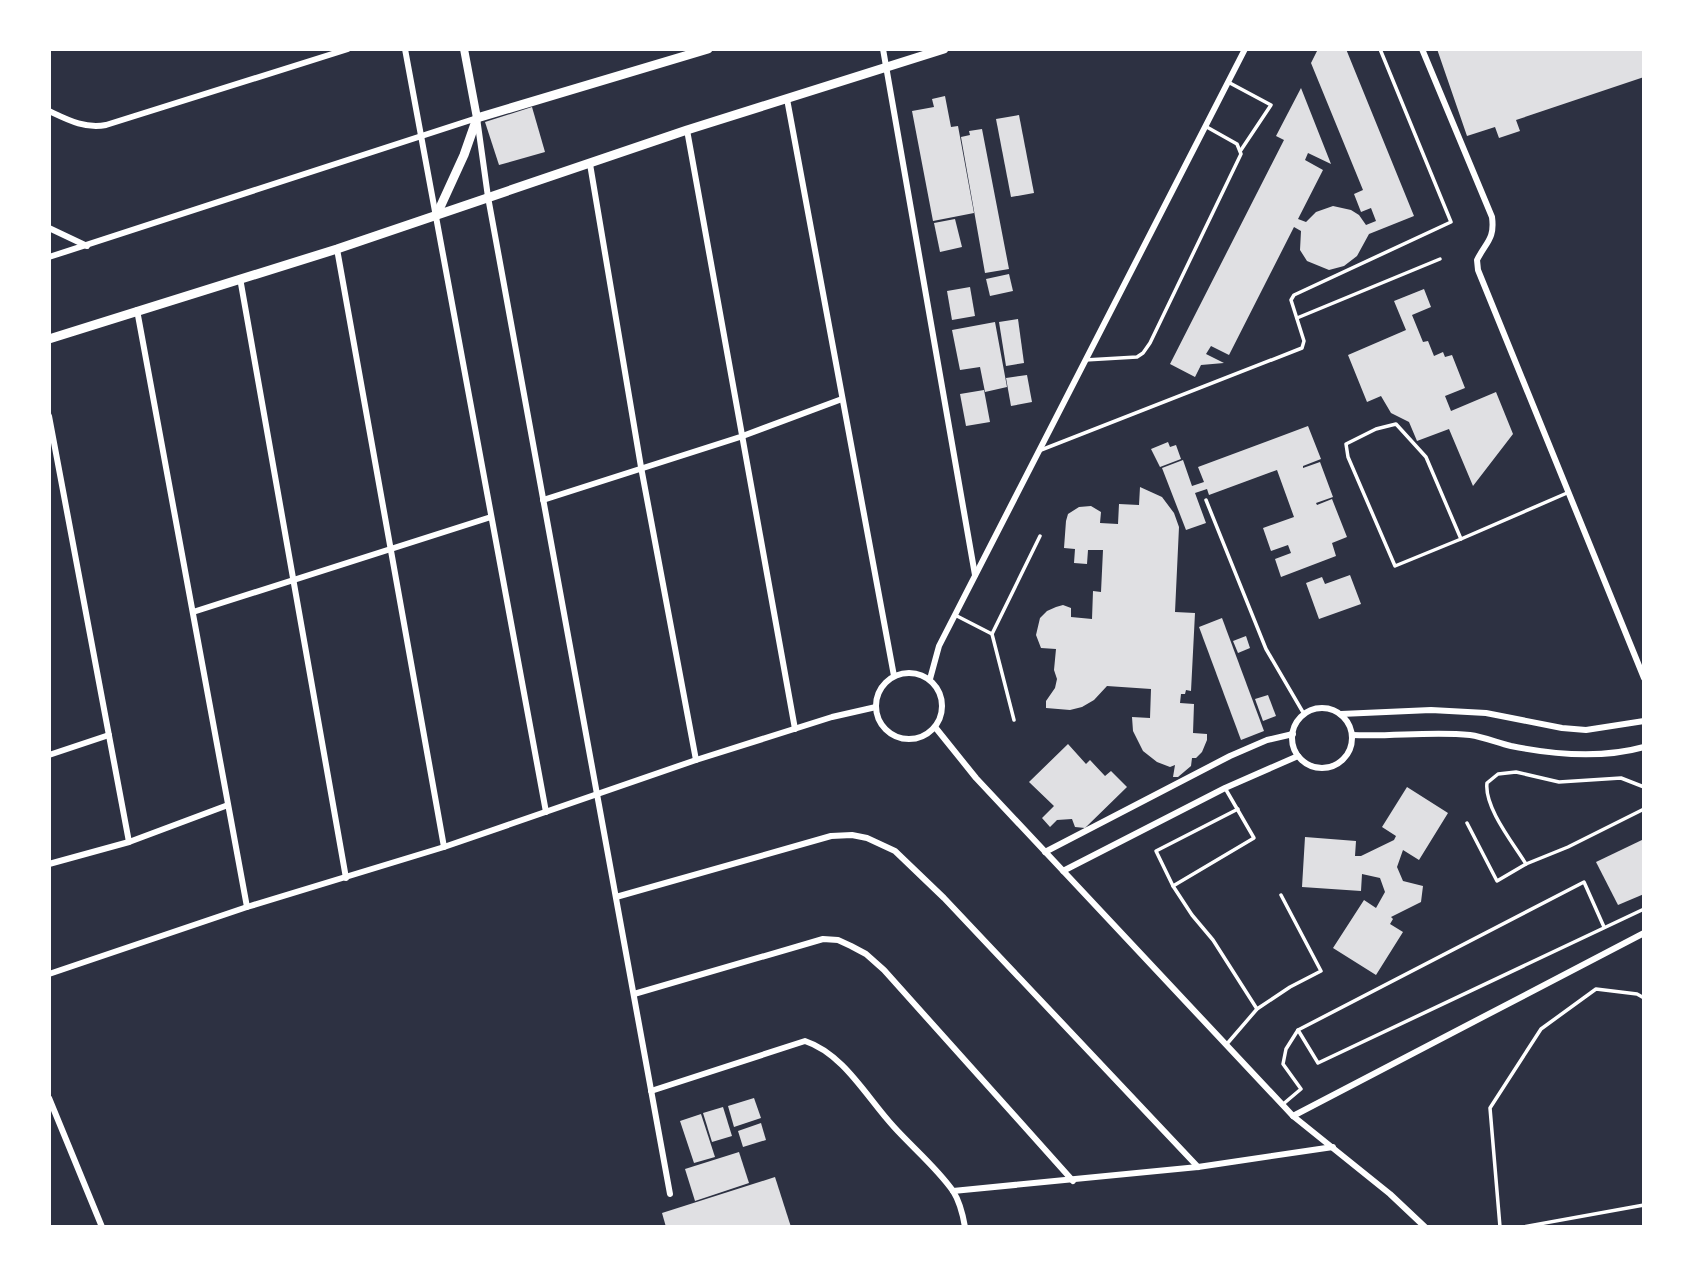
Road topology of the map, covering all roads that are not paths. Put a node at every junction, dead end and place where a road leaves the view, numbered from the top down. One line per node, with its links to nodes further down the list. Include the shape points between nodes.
1 (348, 49): 13 (street, via 92,128)
2 (405, 49): 17 (street)
3 (464, 49): 14 (street)
4 (708, 49): 14 (main road)
5 (883, 49): 10 (street)
6 (944, 49): 10 (main road)
7 (1245, 49): 11 (street)
8 (1380, 49): 29 (lane, via 1451,222 1294,295)
9 (1422, 49): 37 (street, via 1492,217 1490,242 1477,260 1478,270)
10 (887, 68): 12 (main road); 44 (street)
11 (1228, 82): 15 (street); 18 (lane, via 1271,105)
12 (787, 99): 16 (main road); 32 (street)
13 (49, 111)
14 (477, 118): 17 (street); 20 (street); 21 (main road)
15 (1205, 126): 18 (lane); 31 (street)
16 (687, 130): 19 (main road); 34 (street)
17 (421, 136): 21 (street); 23 (street)
18 (1241, 150): 31 (lane, via 1143,353 1123,360)
19 (590, 163): 20 (main road); 36 (street)
20 (488, 197): 21 (main road); 38 (street)
21 (437, 214): 24 (main road); 40 (street)
22 (49, 228): 23 (street)
23 (86, 246): 25 (street)
24 (337, 248): 27 (main road); 43 (street)
25 (49, 257)
26 (1440, 259): 29 (lane)
27 (240, 278): 28 (main road); 45 (street)
28 (138, 310): 30 (main road); 46 (street)
29 (1297, 318): 35 (lane, via 1302,348)
30 (49, 339)
31 (1086, 360): 35 (street)
32 (842, 399): 34 (street); 49 (street)
33 (49, 416): 60 (street)
34 (740, 437): 36 (street); 58 (street)
35 (1039, 451): 44 (street)
36 (642, 467): 38 (street); 65 (street)
37 (1567, 493): 42 (lane); 50 (street)
38 (543, 500): 68 (street)
39 (1206, 500): 53 (lane, via 1266,649)
40 (491, 517): 43 (street); 72 (street)
41 (1040, 536): 48 (lane)
42 (1461, 540): 42 (lane, via 1395,566 1346,444 1396,424 1426,457)
43 (390, 550): 45 (street); 75 (street)
44 (975, 575): 47 (street)
45 (293, 581): 46 (street); 80 (street)
46 (193, 612): 69 (street)
47 (955, 615): 48 (lane); 51 (street, via 939,646)
48 (992, 634): 55 (lane)
49 (894, 676): 51 (street, via 908,672); 52 (street, via 880,690)
50 (1644, 678)
51 (930, 679): 57 (street, via 943,705)
52 (876, 707): 57 (street, via 886,730 901,739 919,738); 58 (street)
53 (1304, 714): 54 (street, via 1327,708); 59 (street)
54 (1341, 714): 56 (street, via 1486,713 1586,730); 61 (street)
55 (1014, 720)
56 (1644, 721)
57 (935, 727): 76 (street)
58 (795, 729): 65 (street)
59 (1293, 734): 64 (street); 76 (street, via 1230,756)
60 (108, 735): 63 (street); 74 (street)
61 (1352, 735): 62 (street, via 1471,736 1563,754); 64 (street, via 1346,757 1334,766 1318,768)
62 (1644, 747)
63 (49, 755)
64 (1298, 756): 67 (street)
65 (696, 760): 68 (street)
66 (1644, 787): 78 (lane, via 1621,778 1559,782 1516,772 1498,775 1487,783 1489,803)
67 (1225, 788): 70 (lane); 79 (street)
68 (598, 796): 72 (street); 83 (street)
69 (228, 804): 74 (street); 84 (street)
70 (1238, 809): 81 (lane, via 1254,838); 81 (lane, via 1156,851)
71 (1644, 809): 78 (lane)
72 (546, 812): 75 (street)
73 (1467, 823): 78 (lane, via 1497,880)
74 (129, 842): 77 (street)
75 (444, 847): 80 (street)
76 (1045, 852): 79 (street)
77 (49, 864)
78 (1526, 864)
79 (1063, 871): 93 (street)
80 (346, 878): 84 (street)
81 (1172, 886): 91 (lane)
82 (1281, 895): 91 (lane, via 1321,971)
83 (616, 897): 89 (street); 99 (street, via 831,836 852,835 881,844 895,851 944,898)
84 (247, 906): 88 (street)
85 (1644, 909): 86 (lane)
86 (1604, 926): 92 (lane, via 1318,1063); 92 (lane, via 1584,882)
87 (1644, 933): 97 (street)
88 (49, 974)
89 (634, 994): 94 (street); 100 (street, via 823,939 838,940 866,954 914,1002)
90 (1644, 998): 107 (lane, via 1596,989 1541,1029 1490,1108)
91 (1257, 1009): 93 (lane)
92 (1298, 1030): 96 (lane, via 1283,1064 1301,1089)
93 (1226, 1045): 96 (street)
94 (651, 1091): 101 (street, via 805,1041 818,1045); 102 (street)
95 (49, 1098): 104 (street)
96 (1282, 1105): 97 (street)
97 (1293, 1116): 98 (street)
98 (1334, 1147): 99 (street); 106 (street)
99 (1198, 1167): 100 (street)
100 (1073, 1181): 101 (street)
101 (953, 1191): 105 (street)
102 (670, 1194)
103 (1644, 1205): 108 (lane)
104 (102, 1227)
105 (965, 1227)
106 (1425, 1227)
107 (1500, 1227)
108 (1523, 1227)

